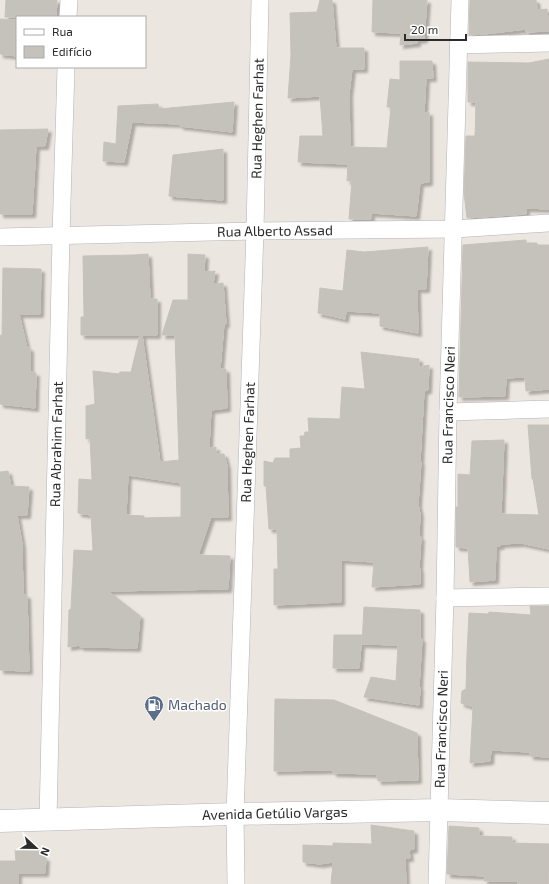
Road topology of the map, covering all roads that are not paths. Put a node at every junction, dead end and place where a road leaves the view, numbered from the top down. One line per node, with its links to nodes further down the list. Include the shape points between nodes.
1 (69, 0): 4 (street)
2 (260, 0): 10 (street, Rua Heghen Farhat)
3 (460, 0): 6 (street, Rua Francisco Neri)
4 (68, 16)
5 (549, 43): 6 (street)
6 (458, 45): 9 (street, Rua Francisco Neri)
7 (66, 68): 11 (street, Rua Abrahim Farhat)
8 (549, 223): 9 (street, Rua Alberto Assad)
9 (454, 229): 10 (street, Rua Alberto Assad); 14 (street, Rua Francisco Neri)
10 (255, 231): 11 (street, Rua Alberto Assad); 19 (street, Rua Heghen Farhat)
11 (61, 236): 12 (street, Rua Alberto Assad); 20 (street, Rua Abrahim Farhat)
12 (0, 237)
13 (549, 409): 14 (street)
14 (448, 412): 16 (street, Rua Francisco Neri)
15 (549, 596): 16 (street)
16 (445, 598): 17 (street, Rua Francisco Neri)
17 (439, 810): 18 (street, Avenida Getúlio Vargas); 19 (street, Avenida Getúlio Vargas); 23 (street, Rua Francisco Neri)
18 (549, 813)
19 (235, 814): 20 (street, Avenida Getúlio Vargas); 22 (street, Rua Heghen Farhat)
20 (48, 820): 21 (street, Avenida Getúlio Vargas)
21 (0, 821)
22 (236, 884)
23 (437, 884)

